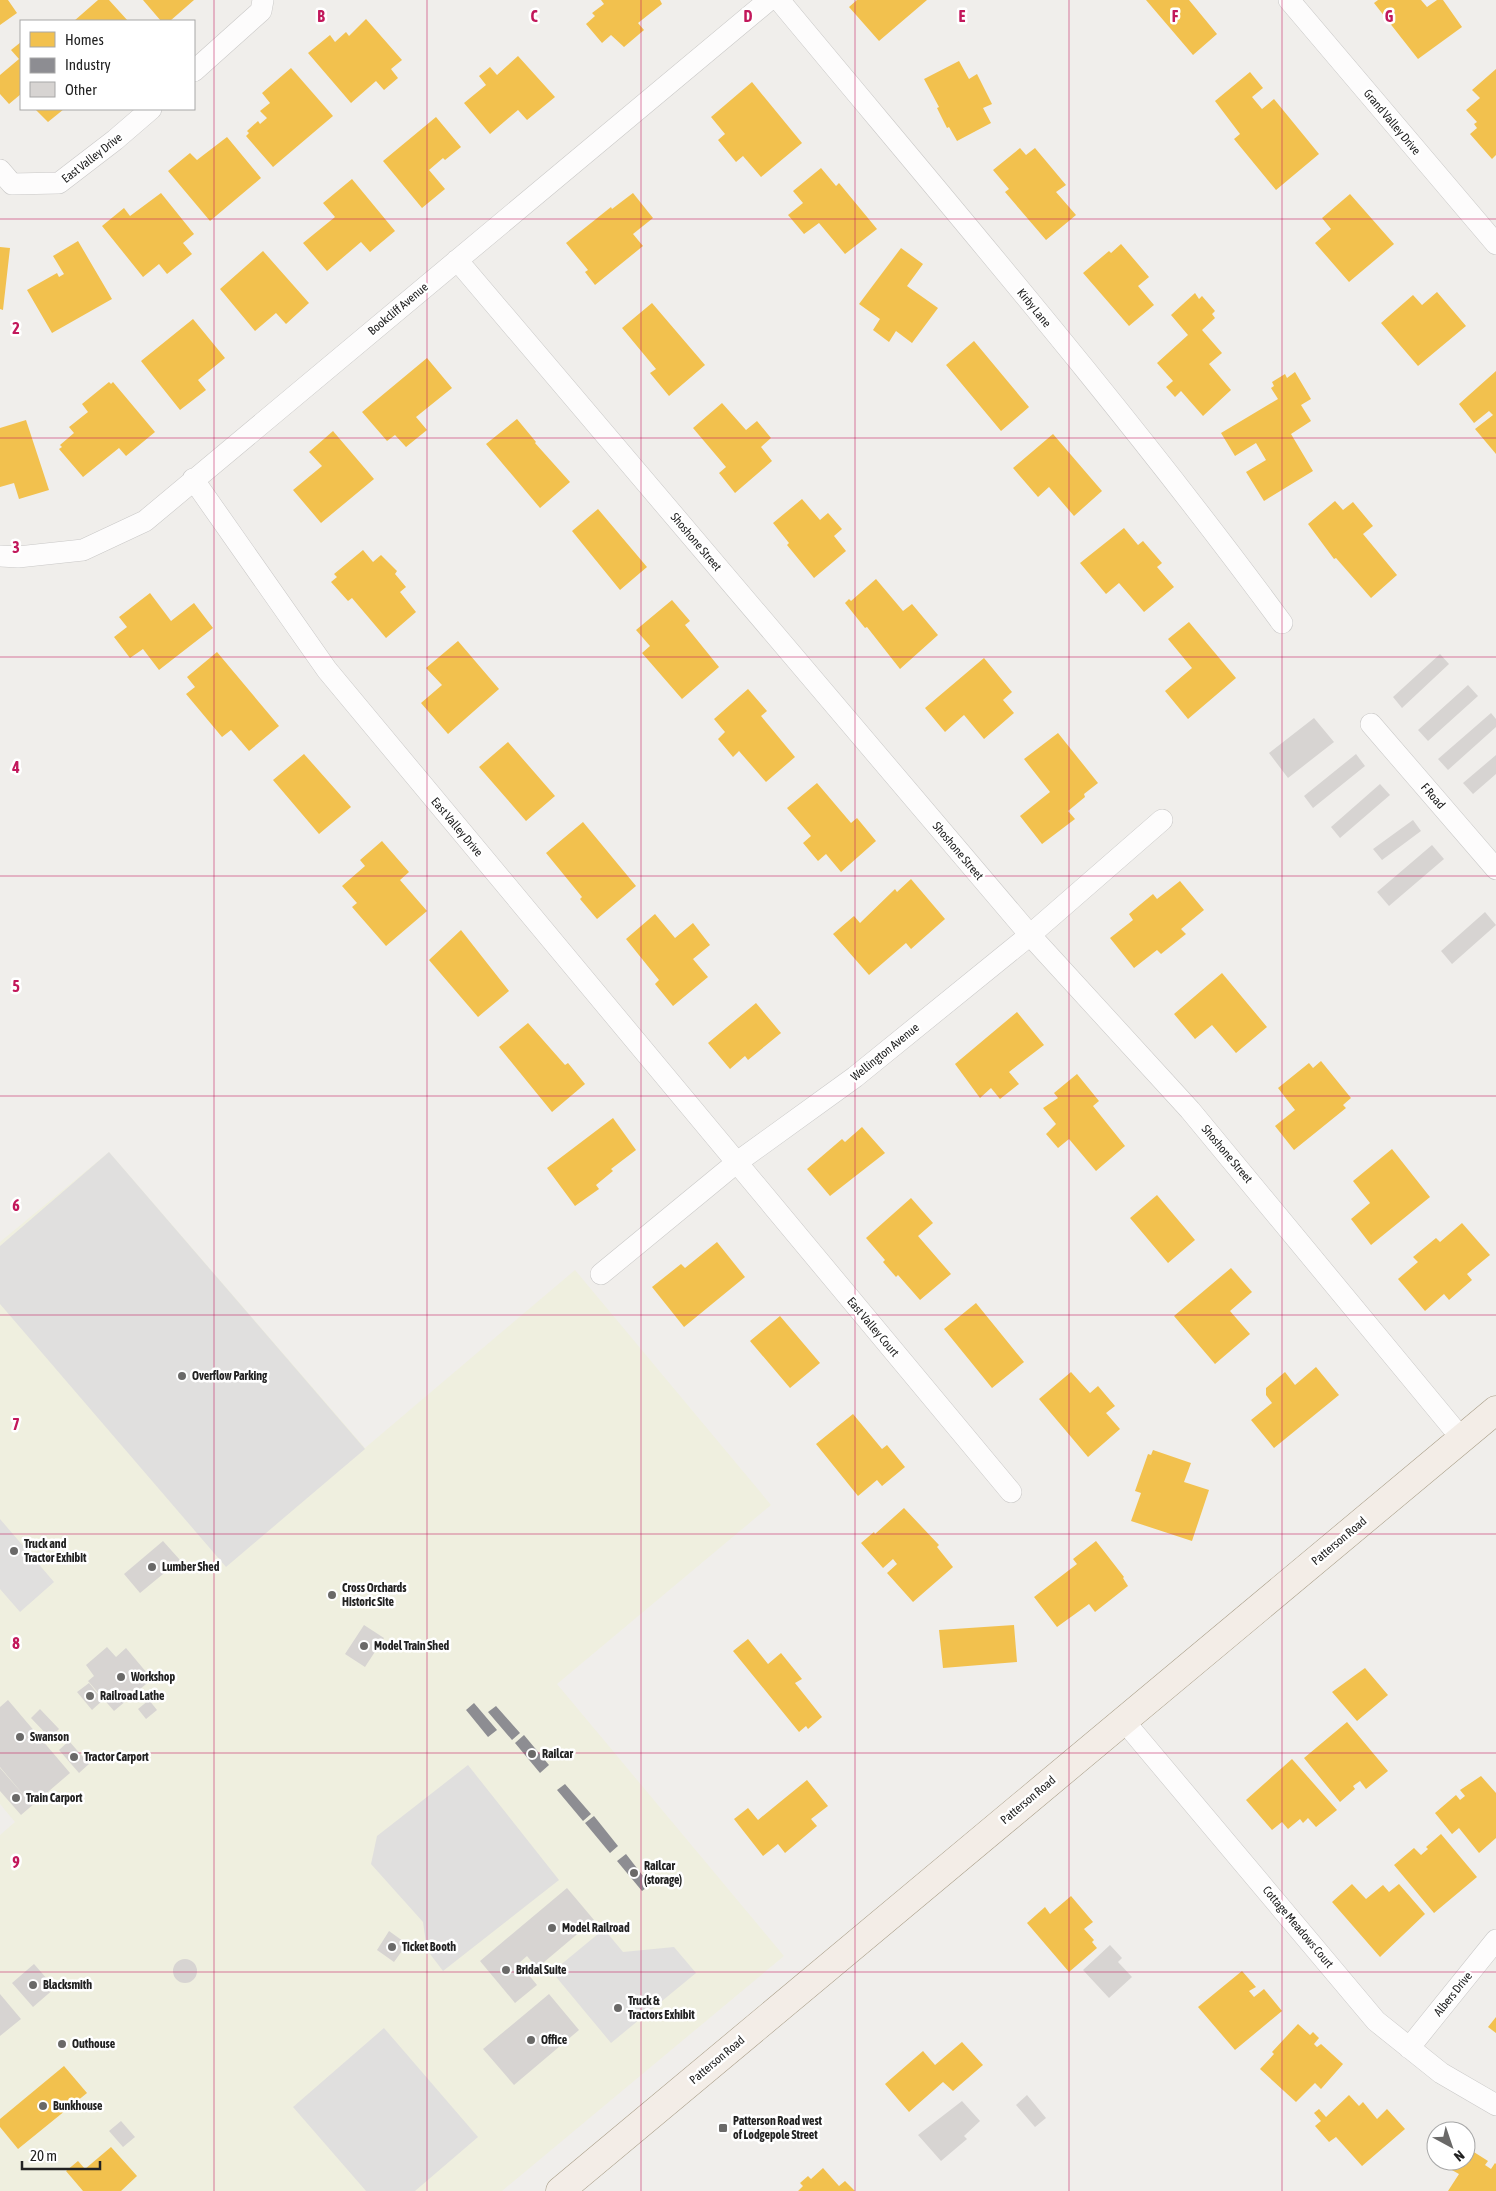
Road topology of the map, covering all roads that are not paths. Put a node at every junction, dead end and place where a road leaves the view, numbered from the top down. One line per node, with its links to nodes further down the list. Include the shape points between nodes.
1 (263, 0): 5 (street, via 261,10)
2 (769, 0): 9 (street, Bookcliff Avenue)
3 (778, 0): 12 (street, Kirby Lane, via 1054,332 1218,537)
4 (1288, 0): 8 (street, Grand Valley Drive)
5 (195, 69)
6 (150, 110): 7 (street, East Valley Drive, via 59,183 12,184)
7 (0, 170)
8 (1496, 244)
9 (457, 260): 10 (street, Bookcliff Avenue); 16 (street, Shoshone Street)
10 (193, 479): 11 (street, Bookcliff Avenue, via 145,521 83,550); 17 (street, East Valley Drive, via 327,670)
11 (0, 556)
12 (1282, 623)
13 (1371, 724): 15 (street, F Road)
14 (1162, 820): 16 (street, Wellington Avenue)
15 (1496, 868)
16 (1030, 935): 17 (street, Wellington Avenue, via 854,1077); 20 (street, Shoshone Street, via 1190,1110)
17 (736, 1163): 18 (street, Wellington Avenue); 21 (street, East Valley Court)
18 (600, 1274)
19 (1496, 1410): 20 (main road, Patterson Road)
20 (1462, 1439): 22 (main road, Patterson Road)
21 (1011, 1492)
22 (1124, 1721): 24 (street, Cottage Meadows Court, via 1376,2021); 26 (main road, Patterson Road)
23 (1496, 1940): 24 (street, Albers Drive)
24 (1409, 2048): 25 (street, Cottage Meadows Court, via 1441,2073)
25 (1496, 2105)
26 (560, 2191)

